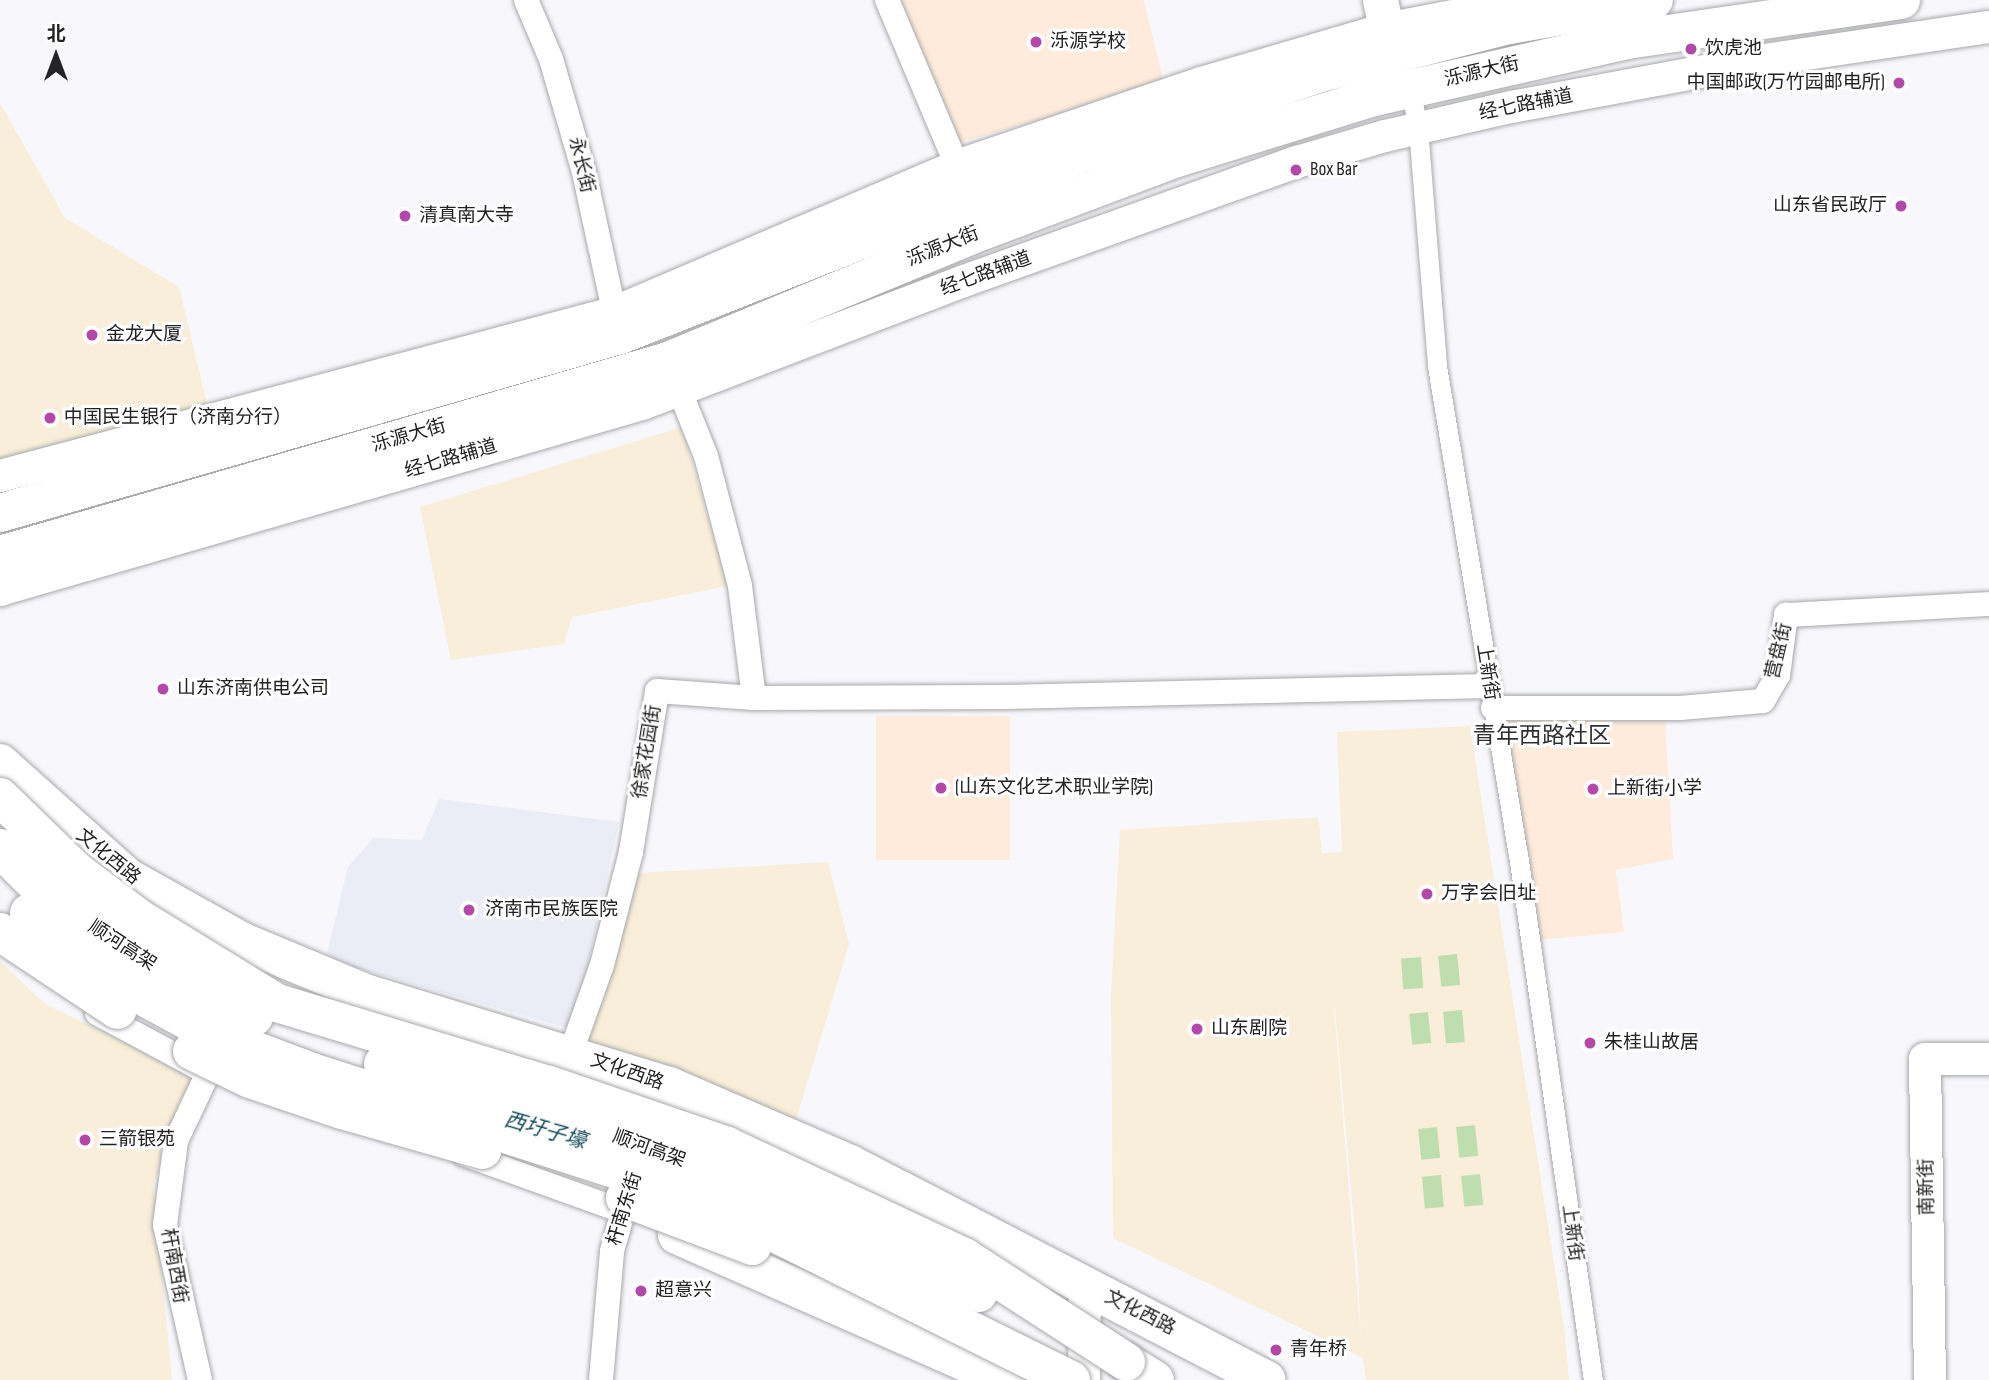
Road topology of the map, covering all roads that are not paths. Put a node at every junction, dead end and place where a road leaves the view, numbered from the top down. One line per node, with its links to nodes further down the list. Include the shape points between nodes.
1 (526, 0): 11 (street, 永长街, via 551,59 584,172)
2 (887, 0): 10 (street)
3 (1535, 0): 7 (street)
4 (1654, 0): 7 (main road, 泺源大街, via 1509,25)
5 (1901, 0): 8 (main road, 泺源大街, via 1627,40)
6 (1989, 27): 9 (street, 经七路辅道, via 1758,61)
7 (1386, 28): 10 (street, via 1201,83); 11 (main road, 泺源大街, via 1320,73 1077,155)
8 (1410, 88): 9 (street, 上新街); 12 (main road, 泺源大街, via 1177,158 985,230)
9 (1418, 128): 12 (street, 经七路辅道, via 1284,167); 19 (street, 上新街, via 1437,366)
10 (957, 166): 11 (street)
11 (616, 324): 13 (street); 14 (main road, 泺源大街)
12 (673, 375): 15 (main road, 泺源大街); 17 (street, 经七路辅道); 20 (street, via 706,456 740,586)
13 (0, 476)
14 (0, 513)
15 (44, 542): 16 (main road, 泺源大街); 17 (main road)
16 (0, 555)
17 (0, 589)
18 (1989, 604): 19 (street, 营盘街, via 1786,615 1778,675 1763,701 1680,708)
19 (1491, 697): 20 (street, 徐家花园街); 41 (street, 上新街)
20 (754, 698): 27 (street, 徐家花园街, via 657,691 631,852 602,965)
21 (0, 763): 27 (main road, 文化西路, via 127,877 241,941 368,994)
22 (0, 797): 34 (main road, bridge, via 76,871 139,919 277,1003 549,1084 727,1146 964,1257)
23 (0, 848): 34 (main road, 顺河高架, bridge, via 50,898 149,965 228,1007 325,1047 545,1111 705,1170)
24 (0, 884): 33 (main road, 顺河高架, bridge, via 29,913 126,987 214,1035 312,1072 702,1197)
25 (0, 932): 33 (main road, bridge, via 120,1012 250,1079 418,1135 520,1159)
26 (84, 1006): 29 (street)
27 (571, 1052): 30 (main road, 文化西路)
28 (1989, 1059): 42 (street, 南新街, via 1925,1059)
29 (208, 1073): 31 (street, via 515,1170); 35 (street, 杆南西街, via 176,1140 165,1225)
30 (669, 1086): 31 (street, 杆南东街); 32 (main road, 文化西路, via 850,1164)
31 (622, 1211): 36 (street, 杆南东街, via 612,1251); 37 (main road)
32 (1085, 1285): 39 (street); 40 (main road, 文化西路)
33 (958, 1323): 38 (main road, 顺河高架, bridge)
34 (1141, 1371)
35 (200, 1380)
36 (601, 1380)
37 (1004, 1380)
38 (1072, 1380)
39 (1084, 1380)
40 (1266, 1380)
41 (1593, 1380)
42 (1930, 1380)

